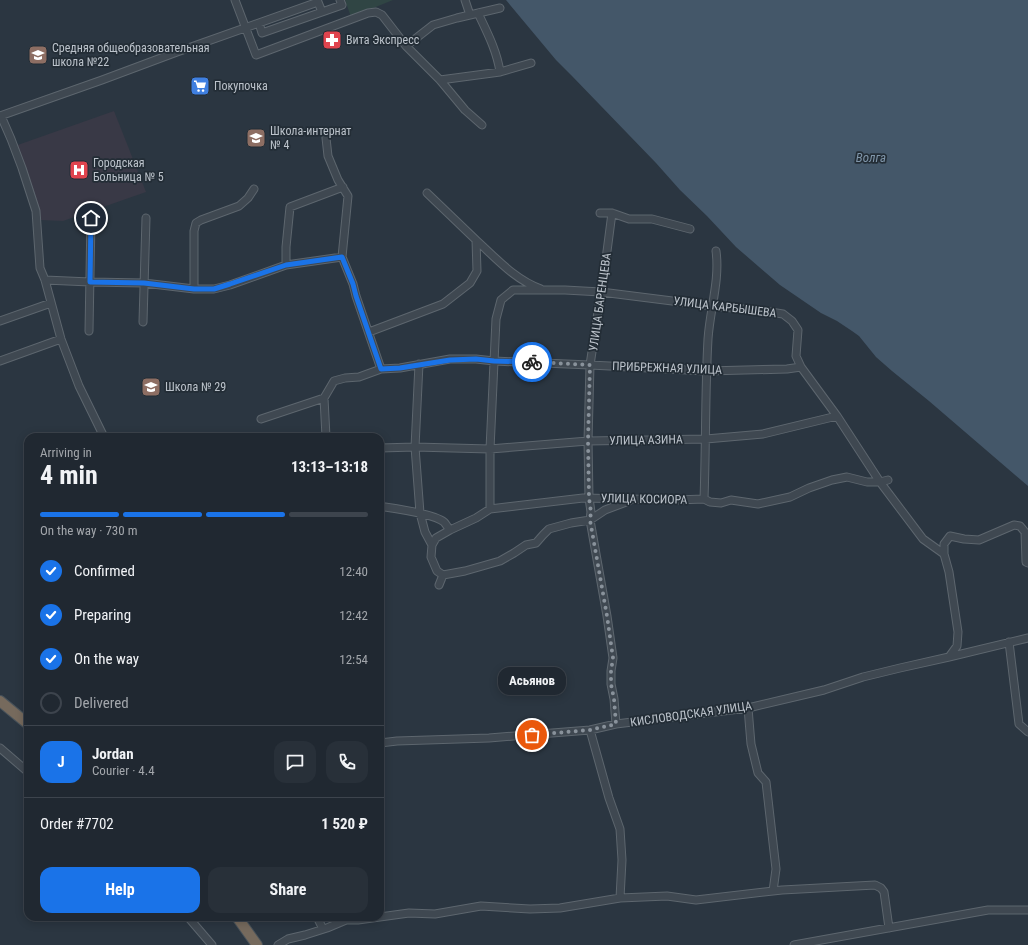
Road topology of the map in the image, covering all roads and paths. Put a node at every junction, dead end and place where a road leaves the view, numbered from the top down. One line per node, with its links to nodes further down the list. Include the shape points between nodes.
1 (235, 0): 9 (street)
2 (340, 0): 5 (street, via 342,5)
3 (465, 0): 7 (street)
4 (500, 8): 6 (street)
5 (322, 12): 8 (street, via 318,2); 8 (street, via 262,33)
6 (478, 13): 7 (street); 12 (street, via 499,61)
7 (470, 15): 10 (street, via 433,25)
8 (259, 23): 9 (street)
9 (245, 28): 10 (street, via 256,55 376,12 382,15); 14 (street)
10 (406, 46): 13 (street)
11 (531, 63): 12 (street)
12 (500, 72): 13 (street)
13 (440, 80): 15 (street, via 465,110)
14 (0, 116): 29 (street, via 11,138 36,211 40,268)
15 (482, 125)
16 (326, 134): 17 (street, via 328,156)
17 (342, 186): 27 (street, via 348,196); 28 (street, via 290,207)
18 (254, 188): 32 (street, via 248,198 238,206 196,223)
19 (427, 194): 25 (street)
20 (600, 213): 21 (street)
21 (612, 213): 24 (street, via 629,219 652,219); 34 (street, УЛИЦА БАРЕНЦЕВА)
22 (91, 218): 30 (street)
23 (146, 218): 31 (street)
24 (690, 229)
25 (476, 240): 33 (street, via 520,279); 40 (street, via 477,271 470,283 443,304)
26 (716, 250): 36 (street)
27 (342, 257): 28 (street); 40 (street)
28 (286, 265): 32 (street, via 214,289)
29 (45, 280): 30 (street); 35 (street)
30 (90, 282): 31 (street); 39 (street)
31 (144, 283): 32 (street); 38 (street)
32 (194, 289)
33 (544, 291): 34 (street, УЛИЦА КАРБЫШЕВА); 42 (street, УЛИЦА КАРБЫШЕВА, via 513,290 501,300 496,319)
34 (600, 292): 36 (street, УЛИЦА КАРБЫШЕВА); 45 (street, УЛИЦА БАРЕНЦЕВА)
35 (51, 303): 37 (street); 41 (street)
36 (712, 306): 46 (street, УЛИЦА КАРБЫШЕВА, via 783,314 798,330 796,356); 48 (street)
37 (0, 321)
38 (143, 322)
39 (89, 331)
40 (369, 332): 47 (street)
41 (61, 339): 43 (street); 52 (street, via 79,386)
42 (494, 361): 44 (street, ПРИБРЕЖНАЯ УЛИЦА, via 450,360); 45 (street, ПРИБРЕЖНАЯ УЛИЦА); 58 (street, УЛИЦА КАРБЫШЕВА)
43 (0, 362)
44 (418, 364): 47 (street, ПРИБРЕЖНАЯ УЛИЦА); 56 (street)
45 (590, 365): 48 (street, ПРИБРЕЖНАЯ УЛИЦА); 55 (street, УЛИЦА БАРЕНЦЕВА)
46 (801, 367): 48 (street, ПРИБРЕЖНАЯ УЛИЦА, via 787,370); 50 (street, УЛИЦА КАРБЫШЕВА)
47 (381, 369): 49 (street, ПРИБРЕЖНАЯ УЛИЦА, via 359,377 334,381)
48 (707, 371): 54 (street)
49 (324, 398): 51 (street); 53 (street)
50 (837, 416): 54 (street, УЛИЦА АЗИНА, via 763,434); 60 (street, УЛИЦА КАРБЫШЕВА)
51 (260, 420)
52 (102, 433)
53 (326, 433)
54 (706, 438): 55 (street, УЛИЦА АЗИНА); 63 (street)
55 (588, 441): 58 (street, УЛИЦА АЗИНА); 61 (street, УЛИЦА БАРЕНЦЕВА)
56 (415, 447): 57 (street, УЛИЦА АЗИНА); 58 (street, УЛИЦА АЗИНА); 66 (street)
57 (384, 448)
58 (490, 449): 65 (street, УЛИЦА КАРБЫШЕВА)
59 (888, 480): 60 (street, УЛИЦА КОСИОРА)
60 (880, 482): 63 (street, УЛИЦА КОСИОРА, via 867,482 847,476 790,497 758,504 731,500 721,503 710,502); 70 (street, УЛИЦА КАРБЫШЕВА, via 923,539)
61 (589, 498): 62 (street, УЛИЦА КОСИОРА); 65 (street, УЛИЦА КОСИОРА); 67 (street, УЛИЦА БАРЕНЦЕВА)
62 (635, 499): 63 (street, УЛИЦА КОСИОРА); 67 (street, via 605,510)
63 (704, 499)
64 (384, 507): 66 (street)
65 (490, 509): 68 (street, УЛИЦА КОСИОРА)
66 (420, 513): 68 (street, via 444,522); 69 (street)
67 (590, 520): 72 (street, via 549,529 536,542 526,544 500,560); 80 (street, УЛИЦА БАРЕНЦЕВА, via 613,658 611,684)
68 (450, 530): 69 (street, УЛИЦА КОСИОРА, via 436,538)
69 (432, 546): 72 (street, via 431,558 437,571)
70 (944, 554): 71 (street, via 944,544 950,536 979,540 1014,525 1020,526 1025,532); 76 (street, via 958,632 957,646)
71 (1028, 563)
72 (443, 575): 73 (street)
73 (439, 585)
74 (1028, 638): 75 (street, КИСЛОВОДСКАЯ УЛИЦА)
75 (1009, 642): 76 (street, КИСЛОВОДСКАЯ УЛИЦА); 82 (street, via 1019,724)
76 (949, 657): 78 (street, КИСЛОВОДСКАЯ УЛИЦА)
77 (0, 701): 79 (highway)
78 (748, 708): 80 (street, КИСЛОВОДСКАЯ УЛИЦА); 86 (street, via 751,744 758,773 766,782 776,869)
79 (24, 721)
80 (616, 724): 81 (street, КИСЛОВОДСКАЯ УЛИЦА)
81 (590, 730): 83 (street, КИСЛОВОДСКАЯ УЛИЦА); 87 (street, via 620,829)
82 (1028, 732)
83 (384, 743)
84 (0, 748): 85 (street)
85 (24, 769)
86 (773, 891): 87 (street, via 696,900 667,896); 94 (street, via 875,885 884,892)
87 (620, 898): 89 (street, via 560,908 481,906 434,914 409,913)
88 (1028, 910): 94 (street, via 988,910)
89 (384, 916)
90 (191, 921): 96 (street)
91 (240, 921): 97 (highway)
92 (319, 921): 95 (street)
93 (343, 921): 95 (street)
94 (889, 928): 99 (street)
95 (323, 929): 98 (street, via 288,939)
96 (212, 945)
97 (257, 945)
98 (278, 945)
99 (794, 945)

